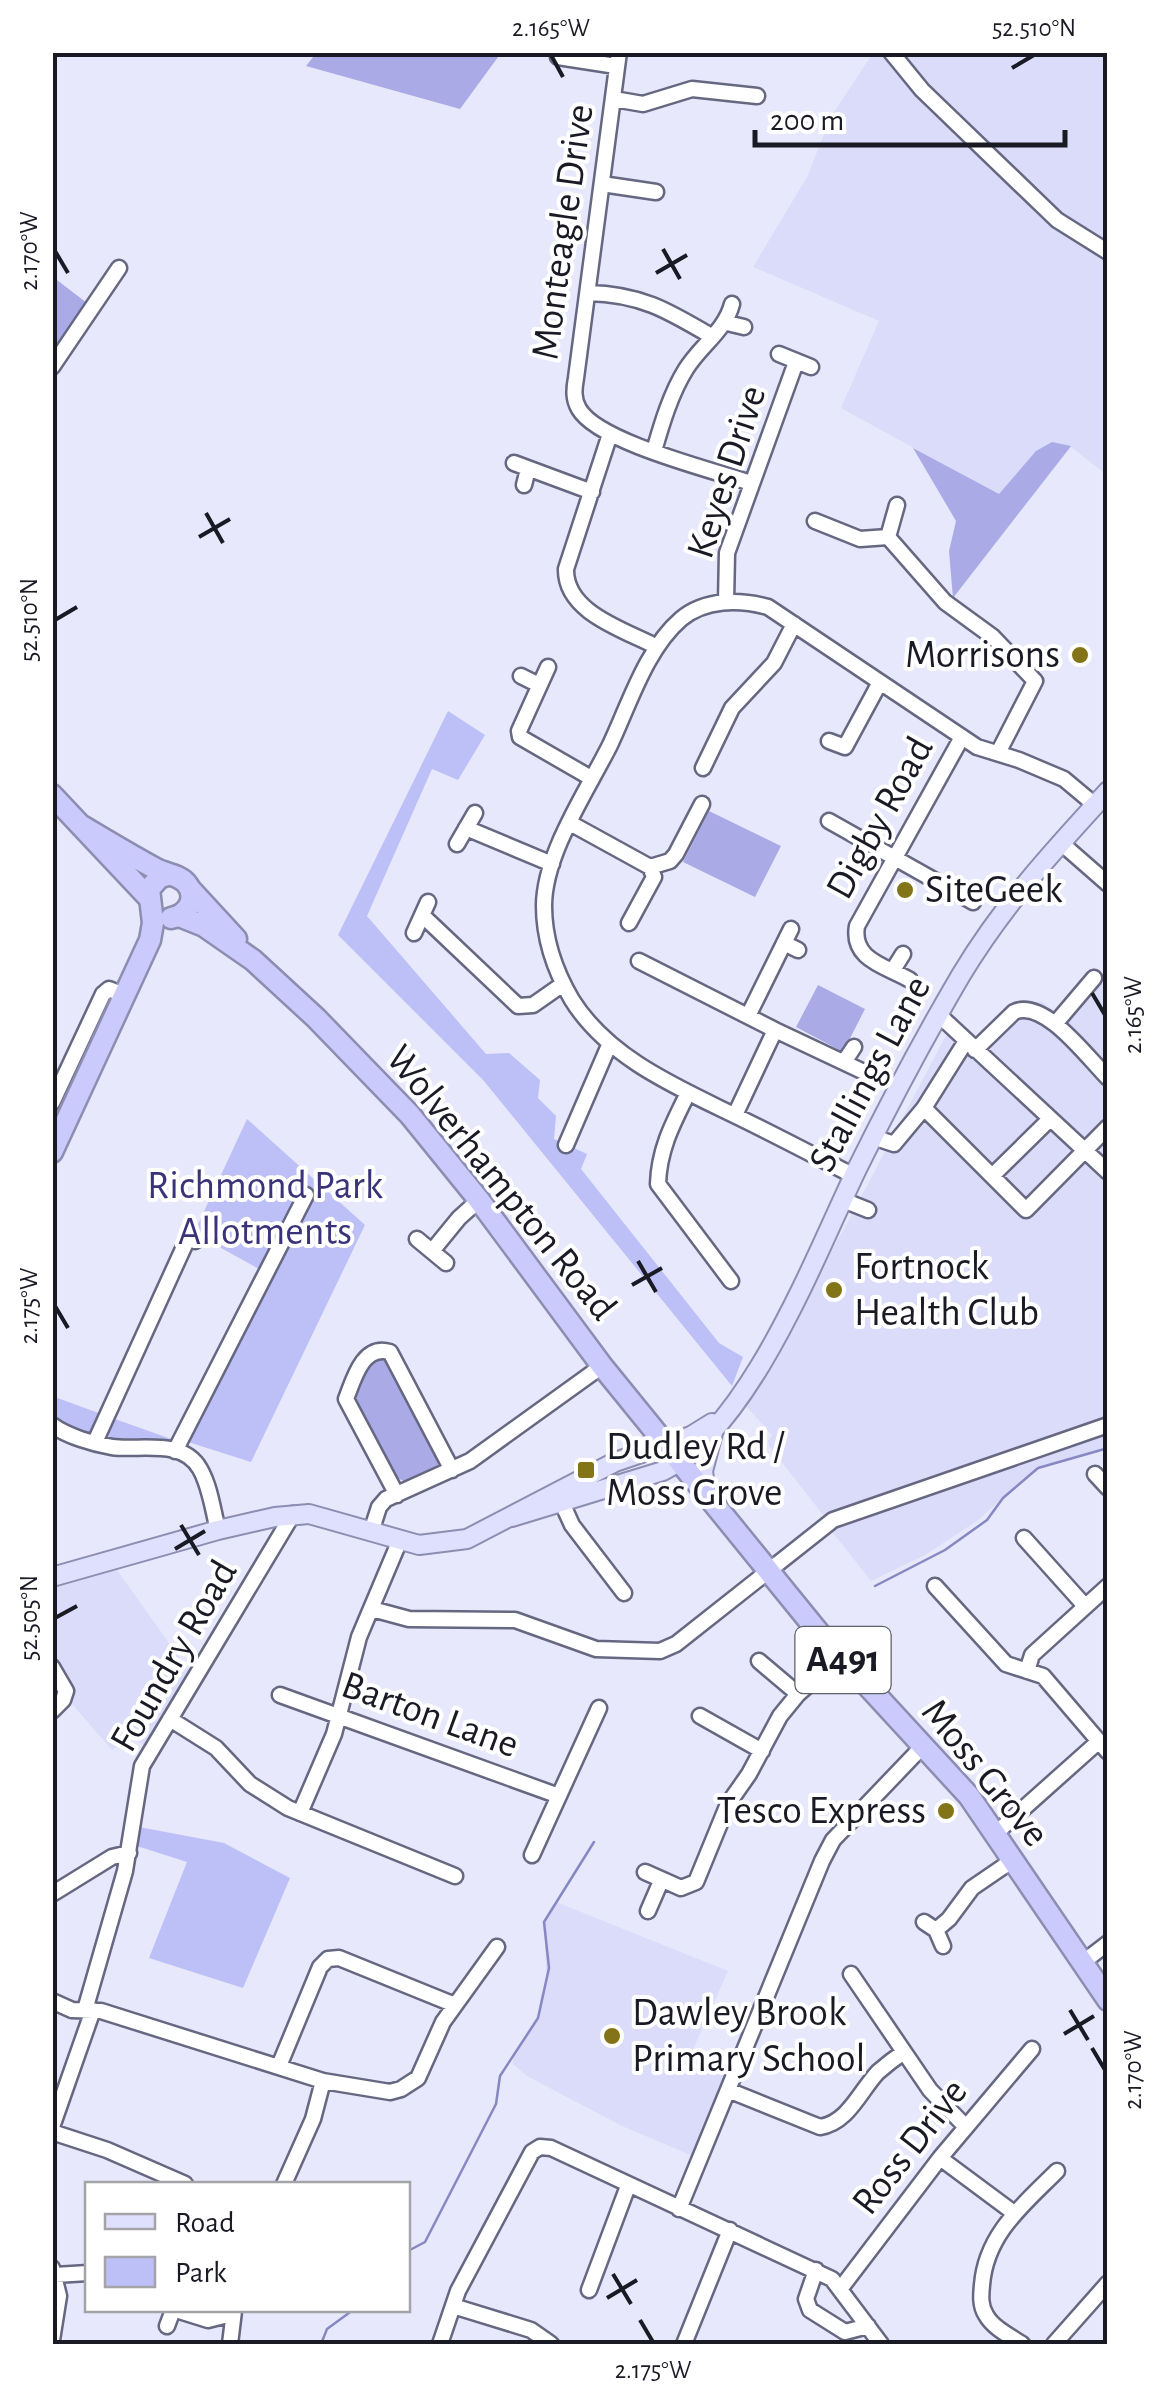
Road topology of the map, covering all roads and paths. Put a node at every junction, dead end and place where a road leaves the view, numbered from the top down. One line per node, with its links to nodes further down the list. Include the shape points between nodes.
1 (891, 52): 9 (street, via 1054,217)
2 (575, 56): 3 (street); 4 (street)
3 (558, 57)
4 (618, 59): 6 (street, Monteagle Drive)
5 (757, 96): 6 (street, via 692,89 643,104)
6 (614, 99): 7 (street, Monteagle Drive)
7 (602, 184): 8 (street); 11 (street, Monteagle Drive)
8 (656, 192)
9 (1108, 252)
10 (119, 268): 17 (street)
11 (588, 293): 15 (street, via 639,298); 18 (street, Monteagle Drive, via 574,396 588,420)
12 (732, 304): 13 (street)
13 (726, 324): 14 (street); 15 (street)
14 (744, 327)
15 (711, 336): 19 (street, via 685,370)
16 (779, 354): 20 (street, Keyes Drive, via 804,365)
17 (52, 367)
18 (610, 434): 19 (street, Monteagle Drive); 22 (street)
19 (654, 451): 20 (street, Monteagle Drive)
20 (751, 483): 26 (street, Keyes Drive, via 726,553)
21 (524, 485): 22 (street, via 521,466)
22 (592, 492): 28 (street, via 566,569 570,593 579,605)
23 (897, 506): 25 (street)
24 (815, 521): 25 (street, via 860,539)
25 (888, 537): 37 (street, via 946,602 994,637 1035,681)
26 (726, 602): 27 (street, via 768,607); 28 (street, via 692,612)
27 (794, 624): 31 (street); 38 (street, via 774,663 732,708)
28 (657, 647): 39 (street)
29 (548, 667): 32 (street)
30 (521, 676): 32 (street)
31 (880, 684): 34 (street); 35 (street, via 845,747)
32 (539, 685): 33 (street)
33 (520, 737): 36 (street); 39 (street)
34 (962, 737): 37 (street); 50 (street, Digby Road)
35 (830, 741)
36 (505, 746)
37 (998, 753): 41 (street)
38 (703, 768)
39 (591, 778): 45 (street)
40 (52, 794): 46 (highway)
41 (1101, 798): 48 (main road, Stallings Lane)
42 (702, 804): 52 (street, via 676,854)
43 (475, 813): 47 (street)
44 (829, 821): 50 (street)
45 (570, 823): 51 (street); 52 (street)
46 (82, 826): 53 (highway); 57 (highway)
47 (466, 828): 49 (street); 51 (street)
48 (1060, 842): 54 (street); 71 (main road, Stallings Lane, via 998,919)
49 (458, 844)
50 (893, 859): 56 (street); 65 (street, Digby Road, via 856,934 867,958)
51 (552, 864): 68 (street, via 546,929)
52 (650, 867): 59 (street, via 654,877)
53 (168, 875): 55 (highway); 57 (highway, via 154,882)
54 (1108, 884)
55 (190, 889): 58 (highway, via 191,902); 63 (highway, Wolverhampton Road / A491)
56 (973, 902)
57 (150, 903): 58 (highway, via 161,917); 69 (highway, via 152,932)
58 (178, 917): 63 (highway, Wolverhampton Road / A491, via 204,926); 69 (highway)
59 (630, 923)
60 (414, 933): 68 (street, via 425,908 518,1006 533,1005)
61 (791, 941): 70 (street)
62 (903, 954): 65 (street)
63 (253, 960): 94 (highway, Wolverhampton Road / A491, via 371,1072)
64 (640, 961): 70 (street, via 652,977)
65 (893, 970): 67 (street, Digby Road)
66 (1094, 978): 72 (street)
67 (910, 980)
68 (563, 984): 74 (street)
69 (128, 991): 81 (street, via 103,994); 89 (highway)
70 (748, 1014): 73 (street)
71 (939, 1015): 75 (street); 86 (main road, Stallings Lane)
72 (1055, 1024): 75 (street, via 1036,1010 1020,1009); 79 (street)
73 (775, 1030): 77 (street); 83 (street)
74 (610, 1043): 80 (street); 87 (street)
75 (971, 1045): 82 (street); 84 (street)
76 (854, 1047): 77 (street)
77 (844, 1062): 78 (street)
78 (864, 1072)
79 (1108, 1078)
80 (687, 1094): 83 (street); 101 (street, via 666,1137 658,1184)
81 (52, 1103)
82 (924, 1108): 86 (street, via 894,1144); 92 (street)
83 (735, 1116): 91 (street)
84 (1050, 1119): 88 (street); 92 (street)
85 (1108, 1128): 88 (street)
86 (873, 1136): 91 (main road, Stallings Lane)
87 (566, 1145)
88 (1084, 1151): 90 (street); 92 (street, via 1026,1210)
89 (52, 1152)
90 (1108, 1172)
91 (854, 1176): 95 (main road, Stallings Lane)
92 (992, 1176)
93 (306, 1195): 110 (street)
94 (479, 1200): 99 (street); 102 (highway, Wolverhampton Road / A491)
95 (844, 1200): 96 (street); 104 (main road, Stallings Lane)
96 (868, 1210)
97 (189, 1238): 108 (street)
98 (417, 1239): 99 (street)
99 (432, 1251): 100 (street)
100 (446, 1263)
101 (731, 1281)
102 (602, 1366): 103 (highway, Wolverhampton Road / A491); 113 (street)
103 (639, 1411): 109 (highway, Wolverhampton Road / A491); 111 (main road, via 640,1436)
104 (730, 1412): 107 (main road, Stallings Lane); 109 (main road, Stallings Lane)
105 (52, 1425): 108 (street)
106 (1108, 1425): 125 (street, via 833,1520)
107 (714, 1433): 112 (main road, Stallings Lane); 116 (main road, via 704,1464)
108 (94, 1442): 110 (street)
109 (668, 1444): 111 (main road, Stallings Lane); 112 (highway, Wolverhampton Road / A491)
110 (175, 1451): 121 (street, via 200,1467)
111 (626, 1457): 120 (main road, Stallings Lane)
112 (682, 1461): 116 (highway, Moss Grove / A491); 118 (main road, Stallings Lane)
113 (452, 1470): 117 (street); 117 (street, via 390,1352 376,1350 358,1368 346,1399)
114 (1095, 1474): 115 (street)
115 (1107, 1486)
116 (706, 1492): 125 (highway, Moss Grove / A491)
117 (396, 1495): 122 (street, via 379,1507)
118 (562, 1503): 120 (main road, Stallings Lane); 129 (street, via 620,1587)
119 (294, 1514): 121 (main road); 122 (main road); 142 (street, Foundry Road)
120 (512, 1516): 124 (main road, via 467,1539 419,1546)
121 (218, 1530): 126 (main road)
122 (371, 1532): 124 (main road)
123 (1024, 1538): 130 (street)
124 (400, 1540): 131 (street)
125 (769, 1568): 131 (street, via 660,1651 596,1649 515,1620 410,1619); 132 (highway, Moss Grove / A491)
126 (52, 1577)
127 (936, 1585): 135 (street, via 1006,1664)
128 (1108, 1586): 130 (street)
129 (603, 1592)
130 (1086, 1606): 135 (street, via 1032,1655)
131 (372, 1610): 140 (street)
132 (840, 1657): 137 (street); 143 (highway, Moss Grove / A491)
133 (759, 1661): 137 (street)
134 (52, 1668): 139 (street, via 66,1691)
135 (1026, 1671): 144 (street, via 1042,1676)
136 (279, 1694): 140 (street, Barton Lane)
137 (798, 1694): 145 (street)
138 (599, 1708): 146 (street, Barton Lane)
139 (52, 1711)
140 (339, 1716): 146 (street, Barton Lane); 147 (street)
141 (700, 1716): 145 (street)
142 (170, 1719): 147 (street, via 216,1748 250,1784); 149 (street, Foundry Road, via 142,1766)
143 (922, 1747): 148 (highway, Moss Grove / A491); 170 (street, via 833,1840)
144 (1103, 1747): 148 (street)
145 (762, 1751): 154 (street, via 728,1804 696,1882 681,1888)
146 (559, 1796): 150 (street, Barton Lane)
147 (300, 1813): 153 (street)
148 (996, 1833): 151 (highway, Moss Grove / A491)
149 (129, 1853): 155 (street); 165 (street, Foundry Road)
150 (532, 1855)
151 (1013, 1860): 159 (street, via 972,1888 949,1918 930,1926); 160 (highway, Moss Grove / A491)
152 (645, 1872): 154 (street)
153 (455, 1876)
154 (662, 1881): 156 (street)
155 (52, 1894)
156 (648, 1911)
157 (1108, 1943): 160 (street)
158 (497, 1946): 164 (street)
159 (943, 1946)
160 (1082, 1963): 162 (highway, Moss Grove / A491)
161 (851, 1974): 167 (street)
162 (1108, 2000)
163 (52, 2002): 165 (street)
164 (455, 2005): 168 (street, via 328,1959); 169 (street, via 410,2084 390,2092)
165 (89, 2010): 168 (street); 172 (street, Foundry Road)
166 (1032, 2049): 171 (street, Ross Drive)
167 (904, 2052): 170 (street, via 826,2127); 171 (street, via 944,2108)
168 (279, 2066): 169 (street)
169 (323, 2080): 176 (street)
170 (728, 2090): 178 (street)
171 (966, 2126): 173 (street, Ross Drive)
172 (52, 2130): 175 (street)
173 (940, 2158): 179 (street); 185 (street, Ross Drive)
174 (1059, 2170): 179 (street)
175 (179, 2182)
176 (285, 2182)
177 (628, 2186): 178 (street); 186 (street); 187 (street, via 551,2148 532,2152)
178 (679, 2209): 180 (street)
179 (1014, 2213): 199 (street, via 987,2252 980,2297 991,2322)
180 (730, 2230): 181 (street); 197 (street)
181 (816, 2270): 185 (street); 192 (street, via 806,2299 810,2310 845,2332)
182 (54, 2271): 183 (street); 193 (street, via 59,2296)
183 (85, 2273)
184 (1108, 2283): 200 (street)
185 (841, 2288): 192 (street)
186 (589, 2290)
187 (453, 2306): 195 (street); 196 (street, via 531,2330)
188 (173, 2312): 191 (street)
189 (181, 2312): 190 (street, via 208,2320)
190 (233, 2312): 194 (street)
191 (167, 2326)
192 (868, 2326): 198 (street)
193 (52, 2340)
194 (230, 2344)
195 (440, 2344)
196 (550, 2344)
197 (684, 2344)
198 (881, 2344)
199 (1022, 2344)
200 (1054, 2344)

